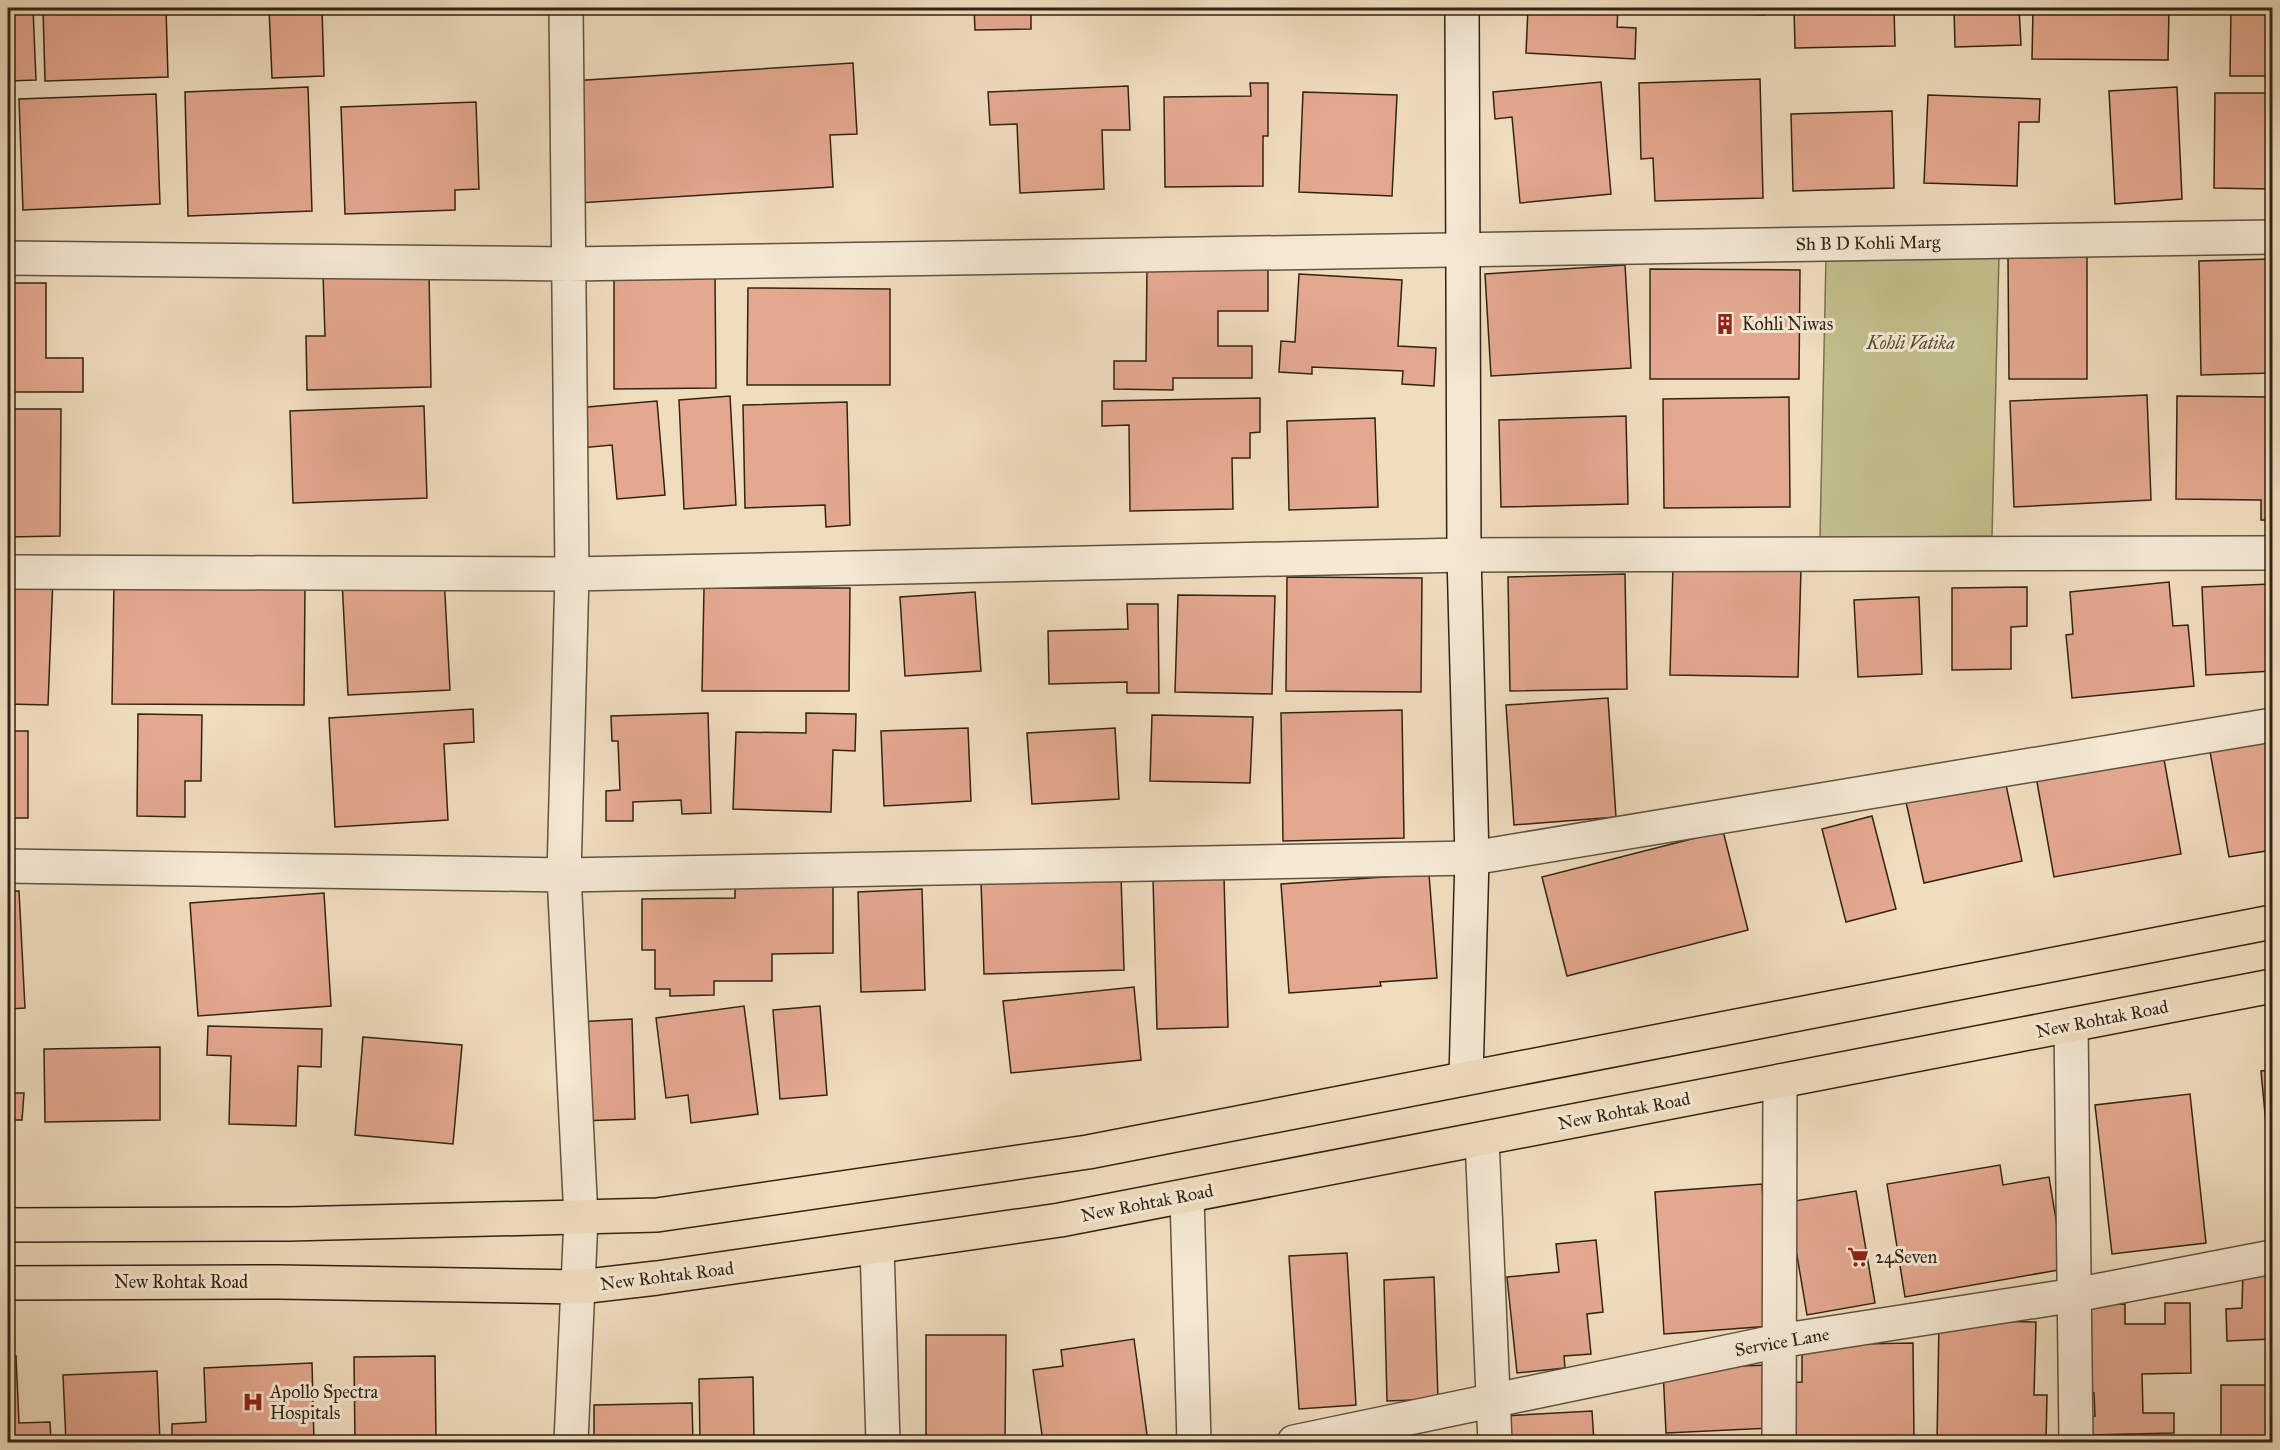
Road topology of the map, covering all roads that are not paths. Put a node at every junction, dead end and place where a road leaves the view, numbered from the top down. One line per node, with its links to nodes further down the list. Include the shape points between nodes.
1 (566, 8): 6 (street)
2 (1462, 8): 4 (street)
3 (2272, 237): 4 (street, Sh B D Kohli Marg)
4 (1463, 250): 6 (street, Sh B D Kohli Marg); 8 (street)
5 (8, 258): 6 (street, Sh B D Kohli Marg)
6 (569, 264): 10 (street)
7 (2272, 553): 8 (street)
8 (1464, 555): 10 (street); 12 (street)
9 (8, 572): 10 (street)
10 (572, 574): 14 (street)
11 (2272, 724): 12 (street)
12 (1472, 858): 14 (street); 18 (street)
13 (8, 866): 14 (street)
14 (564, 875): 22 (street)
15 (2272, 922): 18 (main road)
16 (2272, 986): 17 (main road, New Rohtak Road)
17 (2071, 1025): 19 (main road, New Rohtak Road); 28 (street)
18 (1466, 1078): 22 (main road, via 1088,1152 657,1215)
19 (1780, 1081): 20 (main road, New Rohtak Road); 29 (street)
20 (1482, 1139): 21 (main road, New Rohtak Road); 30 (street)
21 (1187, 1196): 24 (main road, New Rohtak Road, via 1060,1220); 33 (street)
22 (581, 1218): 23 (main road); 27 (street)
23 (8, 1225)
24 (877, 1246): 27 (main road, New Rohtak Road); 32 (street)
25 (2272, 1257): 28 (street, Service Lane)
26 (8, 1283): 27 (main road, New Rohtak Road)
27 (579, 1287): 31 (street)
28 (2075, 1295): 29 (street, Service Lane); 37 (street)
29 (1779, 1341): 30 (street, Service Lane); 36 (street)
30 (1494, 1399): 34 (street, Service Lane); 35 (street)
31 (571, 1443)
32 (883, 1443)
33 (1194, 1443)
34 (1294, 1443)
35 (1495, 1443)
36 (1779, 1443)
37 (2076, 1443)

